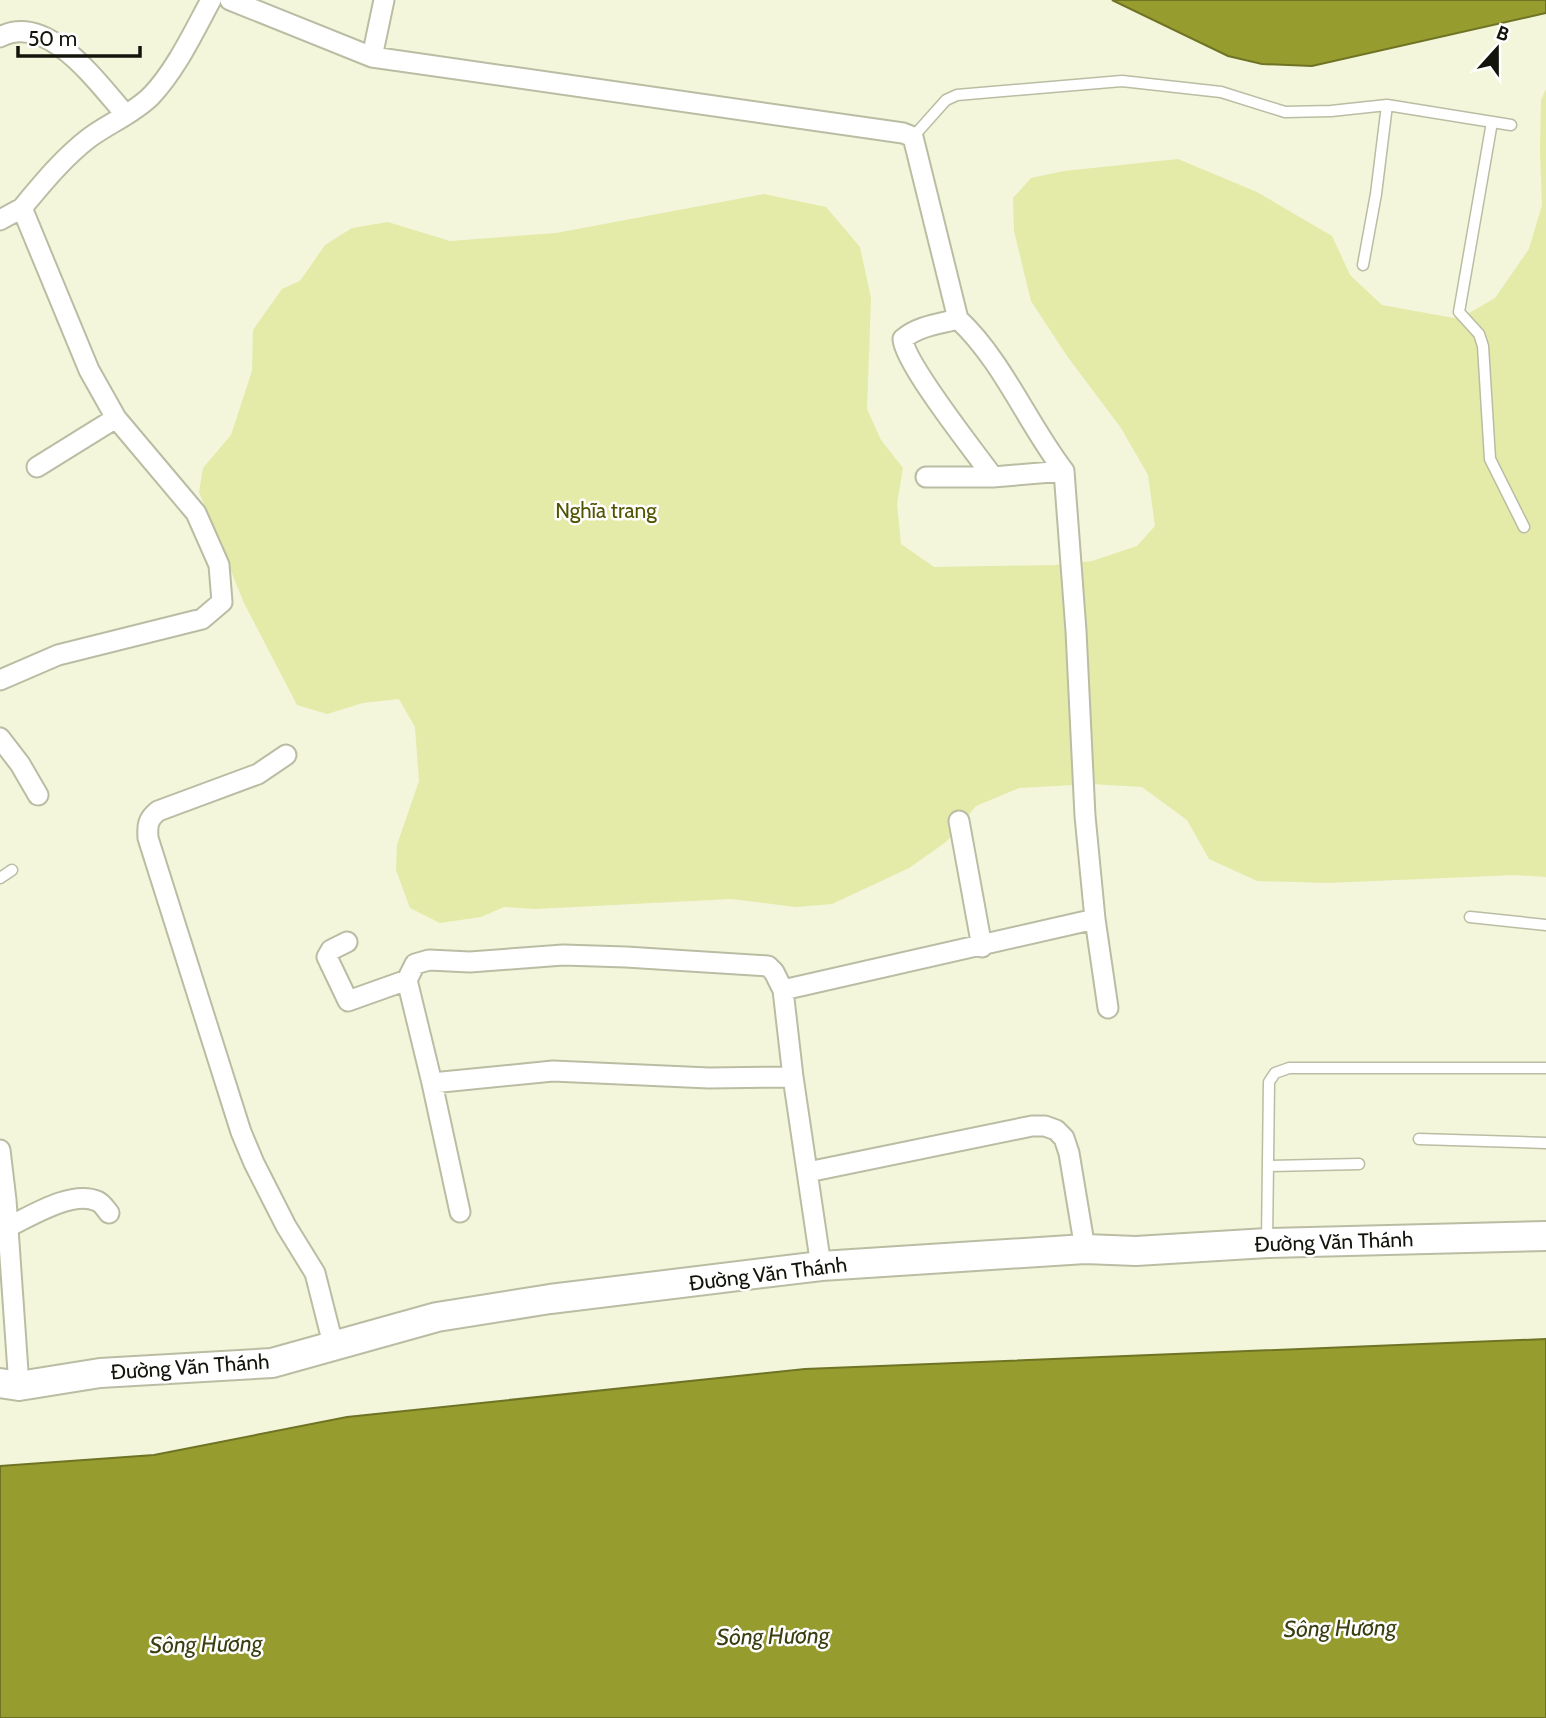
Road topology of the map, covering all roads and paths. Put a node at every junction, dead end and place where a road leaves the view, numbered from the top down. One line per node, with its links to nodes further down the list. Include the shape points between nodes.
1 (211, 0): 7 (street, via 151,96)
2 (230, 0): 5 (street)
3 (384, 0): 5 (street)
4 (0, 37): 7 (street, via 28,33 61,46)
5 (372, 57): 10 (street)
6 (1387, 105): 8 (lane); 10 (lane, via 1285,112 1221,92 1122,81 957,95 946,100); 13 (lane)
7 (127, 115): 11 (street, via 88,139)
8 (1492, 122): 9 (lane); 20 (lane, via 1459,313 1479,334 1483,346 1490,459)
9 (1511, 125)
10 (913, 137): 14 (street)
11 (22, 208): 12 (street); 15 (street, via 89,370)
12 (0, 220)
13 (1363, 265)
14 (958, 319): 17 (street, via 977,337); 19 (street, via 921,328 903,343 918,372)
15 (116, 418): 16 (street); 21 (street, via 196,513 219,565 222,602 202,619 58,655)
16 (37, 467)
17 (1064, 471): 19 (street); 29 (street)
18 (926, 477): 19 (street)
19 (993, 477)
20 (1524, 527)
21 (0, 680)
22 (0, 738): 24 (street)
23 (286, 754): 53 (street, via 258,774 158,811 147,825 148,838 241,1132 286,1226 315,1273)
24 (38, 795)
25 (959, 821): 32 (street)
26 (12, 870): 27 (lane)
27 (0, 878)
28 (1470, 916): 30 (lane)
29 (1095, 919): 32 (street); 35 (street)
30 (1546, 925)
31 (347, 942): 33 (street, via 327,957 348,1001)
32 (982, 947): 34 (street)
33 (407, 980): 34 (street, via 415,964 429,961 601,956 768,966); 38 (street)
34 (783, 990): 37 (street)
35 (1108, 1008)
36 (1546, 1068): 43 (lane, via 1282,1070 1269,1082)
37 (793, 1077): 38 (street, via 553,1071); 44 (street)
38 (432, 1083): 46 (street)
39 (1419, 1139): 40 (lane)
40 (1546, 1143)
41 (0, 1150): 45 (street)
42 (1359, 1164): 43 (lane)
43 (1268, 1166): 50 (lane)
44 (808, 1172): 51 (street, via 1045,1125 1064,1138 1069,1153); 52 (street)
45 (3, 1200): 48 (street)
46 (460, 1212)
47 (108, 1213): 48 (street, via 100,1202 85,1198 47,1208)
48 (8, 1227): 54 (street)
49 (1546, 1236): 50 (main road, Đường Văn Thánh)
50 (1268, 1243): 51 (main road, Đường Văn Thánh, via 1136,1251)
51 (1085, 1249): 52 (main road, Đường Văn Thánh)
52 (821, 1265): 53 (main road, Đường Văn Thánh, via 437,1317)
53 (333, 1344): 54 (main road, Đường Văn Thánh, via 272,1363 100,1373)
54 (9, 1385)

